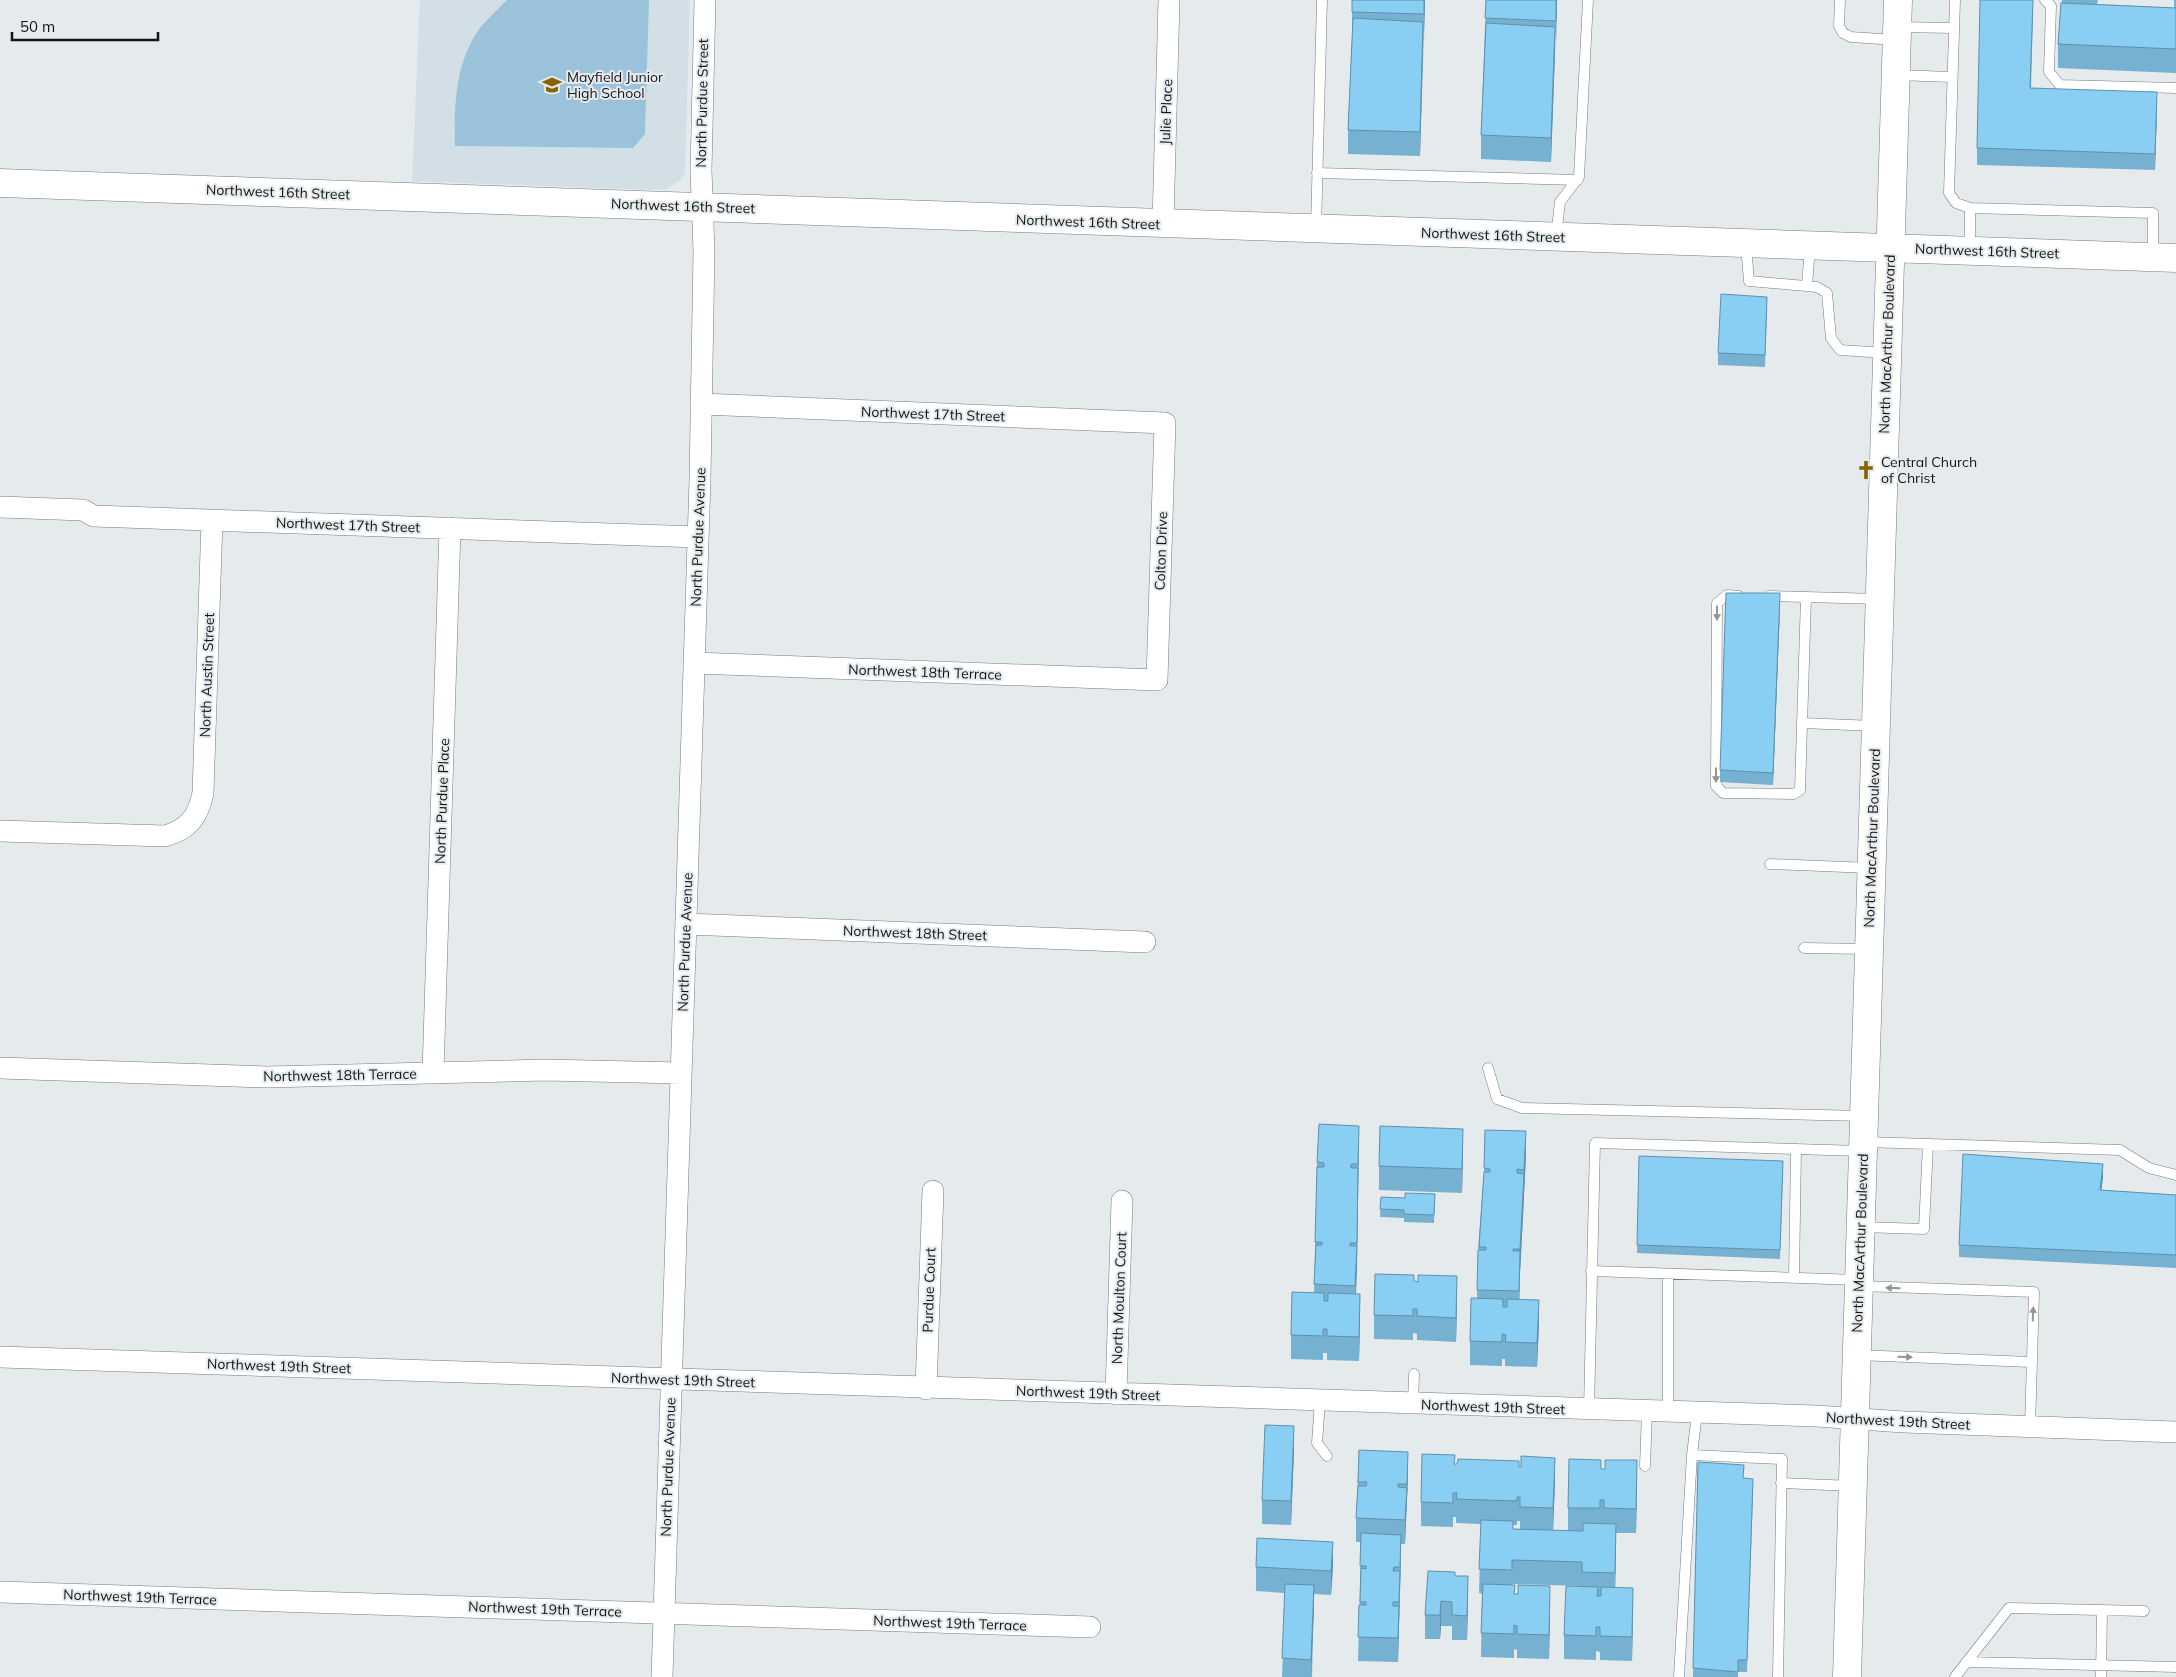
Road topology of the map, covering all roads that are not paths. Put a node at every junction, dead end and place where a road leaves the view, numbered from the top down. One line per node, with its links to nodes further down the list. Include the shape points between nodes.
1 (705, 0): 17 (street, North Purdue Street)
2 (1169, 0): 19 (street, Julie Place)
3 (1322, 0): 14 (lane)
4 (1588, 0): 15 (lane)
5 (1840, 0): 10 (lane, via 1839,26 1843,34 1851,37)
6 (1898, 0): 10 (street, North MacArthur Boulevard)
7 (1955, 0): 9 (lane)
8 (2045, 0): 13 (lane, via 2051,6 2049,72 2060,84)
9 (1954, 28): 10 (lane); 12 (lane)
10 (1897, 33): 11 (street, North MacArthur Boulevard)
11 (1896, 75): 12 (lane); 24 (street, North MacArthur Boulevard)
12 (1952, 77): 18 (lane, via 1949,193 1956,204)
13 (2176, 88)
14 (1317, 173): 15 (lane); 20 (lane)
15 (1578, 180): 21 (lane, via 1560,202)
16 (0, 183): 17 (street, Northwest 16th Street)
17 (702, 207): 19 (street, Northwest 16th Street); 29 (street, North Purdue Avenue)
18 (1970, 208): 25 (lane); 26 (lane, via 2153,213)
19 (1163, 224): 20 (street, Northwest 16th Street)
20 (1316, 229): 21 (street, Northwest 16th Street)
21 (1556, 237): 22 (street, Northwest 16th Street)
22 (1745, 243): 23 (street, Northwest 16th Street); 27 (lane, via 1749,281)
23 (1810, 245): 24 (street, Northwest 16th Street); 27 (lane)
24 (1890, 247): 25 (street, Northwest 16th Street); 28 (street, North MacArthur Boulevard)
25 (1970, 250): 26 (street, Northwest 16th Street)
26 (2165, 257)
27 (1807, 286): 28 (lane, via 1828,293 1831,338 1840,350)
28 (1887, 353): 36 (street, North MacArthur Boulevard)
29 (701, 404): 30 (street, Northwest 17th Street); 34 (street, North Purdue Avenue)
30 (1165, 423): 38 (street, Colton Drive)
31 (0, 507): 32 (street, Northwest 17th Street, via 83,510 94,516)
32 (212, 520): 33 (street, Northwest 17th Street); 41 (street, North Austin Street, via 203,793 197,815 189,826 179,832 151,836)
33 (450, 528): 34 (street, Northwest 17th Street); 50 (street, North Purdue Place)
34 (698, 537): 37 (street, North Purdue Avenue)
35 (1806, 597): 36 (lane); 39 (lane); 39 (lane, one-way to 39, via 1727,595 1717,603 1716,786 1723,793 1794,794 1800,790)
36 (1880, 599): 40 (street, North MacArthur Boulevard)
37 (694, 663): 38 (street, Northwest 18th Terrace); 44 (street, North Purdue Avenue)
38 (1157, 680)
39 (1802, 723): 40 (lane)
40 (1876, 726): 43 (street, North MacArthur Boulevard)
41 (0, 831)
42 (1770, 864): 43 (lane)
43 (1871, 868): 47 (street, North MacArthur Boulevard)
44 (686, 924): 45 (street, Northwest 18th Street); 51 (street, North Purdue Avenue)
45 (1145, 942)
46 (1804, 948): 47 (lane)
47 (1869, 950): 52 (street, North MacArthur Boulevard)
48 (0, 1068): 50 (street, Northwest 18th Terrace, via 268,1077)
49 (1488, 1068): 52 (lane, via 1497,1099 1522,1108)
50 (433, 1073): 51 (street, Northwest 18th Terrace, via 545,1070)
51 (681, 1073): 67 (street, North Purdue Avenue)
52 (1863, 1136): 53 (lane); 54 (lane); 58 (street, North MacArthur Boulevard)
53 (1928, 1144): 55 (lane, via 2120,1150 2149,1168); 58 (lane, via 1924,1229)
54 (1796, 1149): 59 (lane, via 1596,1143); 61 (lane)
55 (2176, 1174)
56 (933, 1192): 68 (street, Purdue Court)
57 (1122, 1201): 69 (street, North Moulton Court)
58 (1860, 1227): 62 (street, North MacArthur Boulevard)
59 (1592, 1271): 60 (lane); 72 (lane)
60 (1668, 1274): 61 (lane); 74 (lane)
61 (1794, 1278): 62 (lane)
62 (1858, 1283): 63 (street, North MacArthur Boulevard); 65 (lane, one-way to 62, via 2034,1292)
63 (1856, 1355): 65 (lane, one-way to 65); 76 (street, North MacArthur Boulevard)
64 (0, 1357): 67 (street, Northwest 19th Street)
65 (2031, 1362): 77 (lane)
66 (1414, 1374): 71 (lane)
67 (671, 1379): 68 (street, Northwest 19th Street); 87 (street, North Purdue Avenue)
68 (926, 1389): 69 (street, Northwest 19th Street)
69 (1116, 1394): 70 (street, Northwest 19th Street)
70 (1320, 1401): 71 (street, Northwest 19th Street); 80 (lane, via 1317,1443)
71 (1413, 1404): 72 (street, Northwest 19th Street)
72 (1589, 1410): 73 (street, Northwest 19th Street)
73 (1647, 1412): 74 (street, Northwest 19th Street); 81 (lane)
74 (1668, 1412): 75 (street, Northwest 19th Street)
75 (1697, 1413): 76 (street, Northwest 19th Street); 79 (lane)
76 (1855, 1418): 77 (street, Northwest 19th Street); 83 (street, North MacArthur Boulevard)
77 (2030, 1427): 78 (street, Northwest 19th Street)
78 (2176, 1432)
79 (1692, 1455): 82 (lane, via 1782,1459); 93 (lane)
80 (1327, 1456)
81 (1645, 1466)
82 (1781, 1483): 83 (lane); 94 (lane)
83 (1853, 1486): 95 (street, North MacArthur Boulevard)
84 (0, 1592): 87 (street, Northwest 19th Terrace)
85 (2102, 1610): 86 (lane); 89 (lane, via 2008,1608); 90 (lane)
86 (2144, 1611)
87 (664, 1613): 88 (street, Northwest 19th Terrace); 92 (street, North Purdue Avenue)
88 (1090, 1627)
89 (1966, 1662): 90 (lane); 96 (lane)
90 (2101, 1666): 91 (lane); 97 (lane)
91 (2176, 1667)
92 (662, 1677)
93 (1679, 1677)
94 (1778, 1677)
95 (1847, 1677)
96 (1955, 1677)
97 (2101, 1677)

